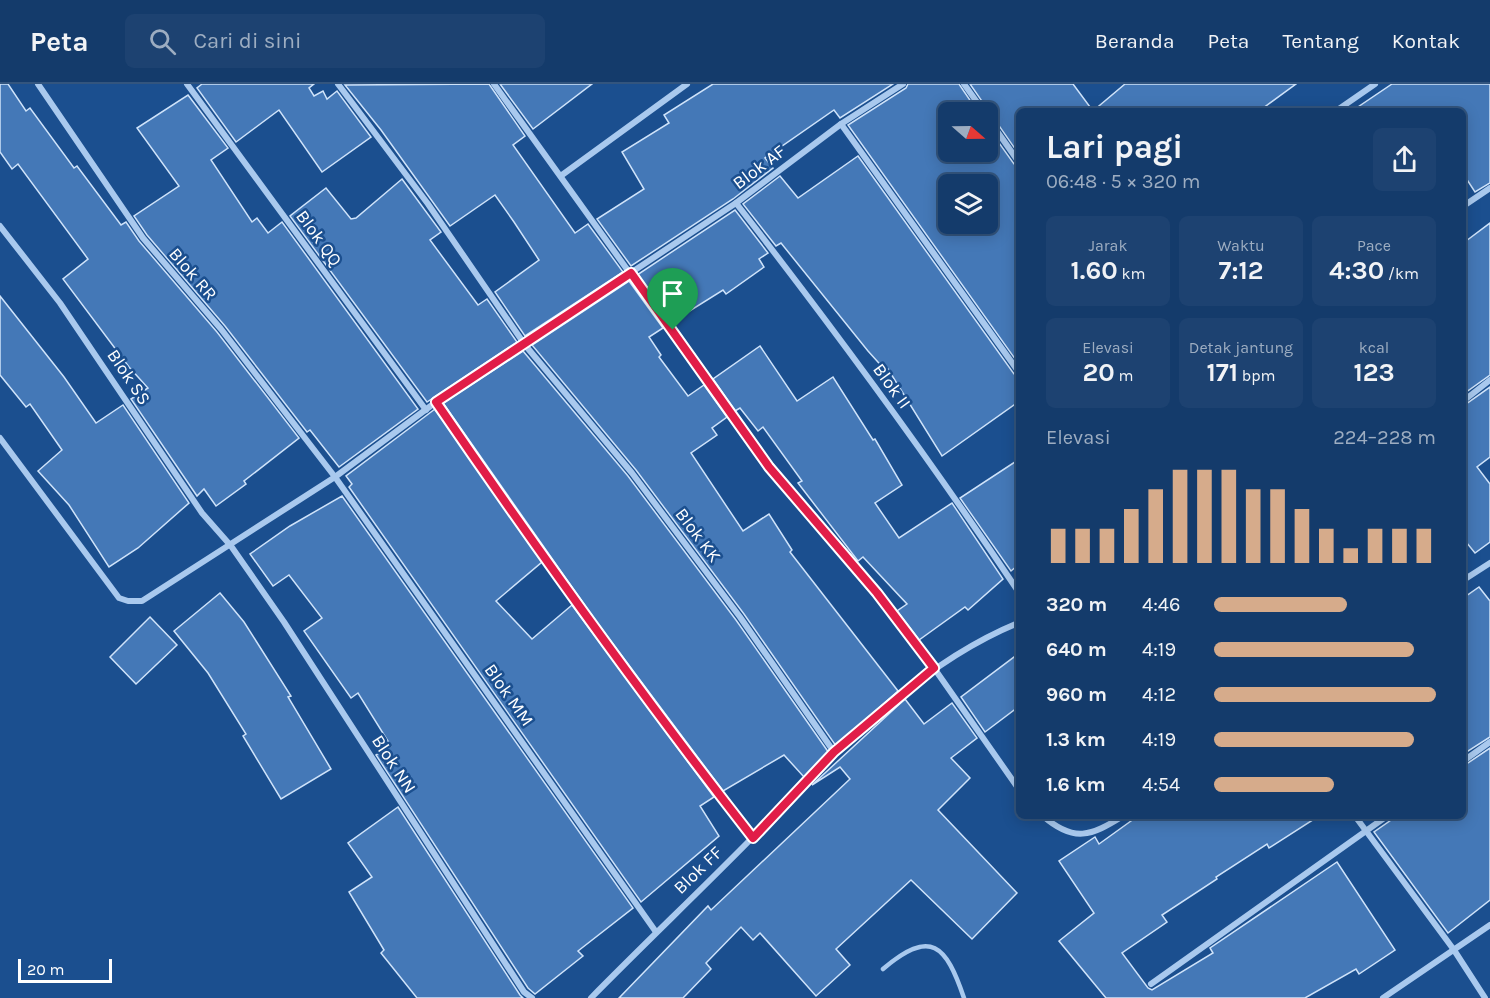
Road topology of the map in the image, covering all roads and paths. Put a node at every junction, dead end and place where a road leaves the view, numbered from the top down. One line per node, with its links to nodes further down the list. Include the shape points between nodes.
1 (38, 84): 27 (street, Blok RR, via 143,238 221,329)
2 (187, 84): 25 (street, Blok QQ)
3 (338, 84): 20 (street, Blok KK, via 428,204)
4 (494, 84): 14 (street)
5 (687, 84): 14 (street)
6 (903, 84): 11 (street, Blok AF)
7 (964, 84): 9 (street)
8 (1375, 84): 10 (street)
9 (977, 102)
10 (1340, 108)
11 (841, 124): 16 (street, Blok AF); 21 (street)
12 (998, 133): 13 (street)
13 (1016, 158)
14 (562, 175): 19 (street)
15 (1490, 188): 17 (street)
16 (736, 203): 19 (street, Blok AF); 31 (street, Blok II, via 829,323)
17 (1466, 204)
18 (0, 226): 28 (street, Blok SS, via 60,303 202,513)
19 (631, 273): 20 (street, Blok AF); 33 (street, via 769,467 877,593)
20 (525, 345): 24 (street, Blok AF); 35 (street, Blok KK, via 639,483 740,617)
21 (1016, 368)
22 (1490, 380): 23 (street)
23 (1466, 399)
24 (436, 402): 25 (street, Blok AF); 43 (street, via 570,597)
25 (426, 410): 27 (street, Blok AF)
26 (0, 438): 28 (street, Blok AF, via 119,598 142,601)
27 (335, 477): 28 (street, Blok AF); 45 (street, Blok MM)
28 (231, 546): 49 (street, Blok NN, via 524,992)
29 (1490, 563): 30 (street)
30 (1466, 578)
31 (1016, 588)
32 (1016, 623): 33 (street, Blok FF, via 983,637)
33 (934, 668): 35 (street, Blok FF); 37 (street)
34 (1490, 742): 36 (street)
35 (834, 752): 43 (street, Blok FF)
36 (1466, 759)
37 (1016, 785)
38 (1045, 819): 39 (street, via 1057,829 1077,835 1098,832)
39 (1118, 819)
40 (1357, 819): 42 (street)
41 (1383, 819): 42 (street)
42 (1366, 831): 46 (street); 48 (street)
43 (753, 838): 45 (street, Blok FF)
44 (1490, 925): 46 (street)
45 (656, 932): 50 (street, Blok FF)
46 (1454, 950): 52 (street); 53 (street)
47 (883, 969): 51 (lane, via 911,948 934,948 946,956)
48 (1151, 984)
49 (532, 998)
50 (591, 998)
51 (964, 998)
52 (1383, 998)
53 (1485, 998)

